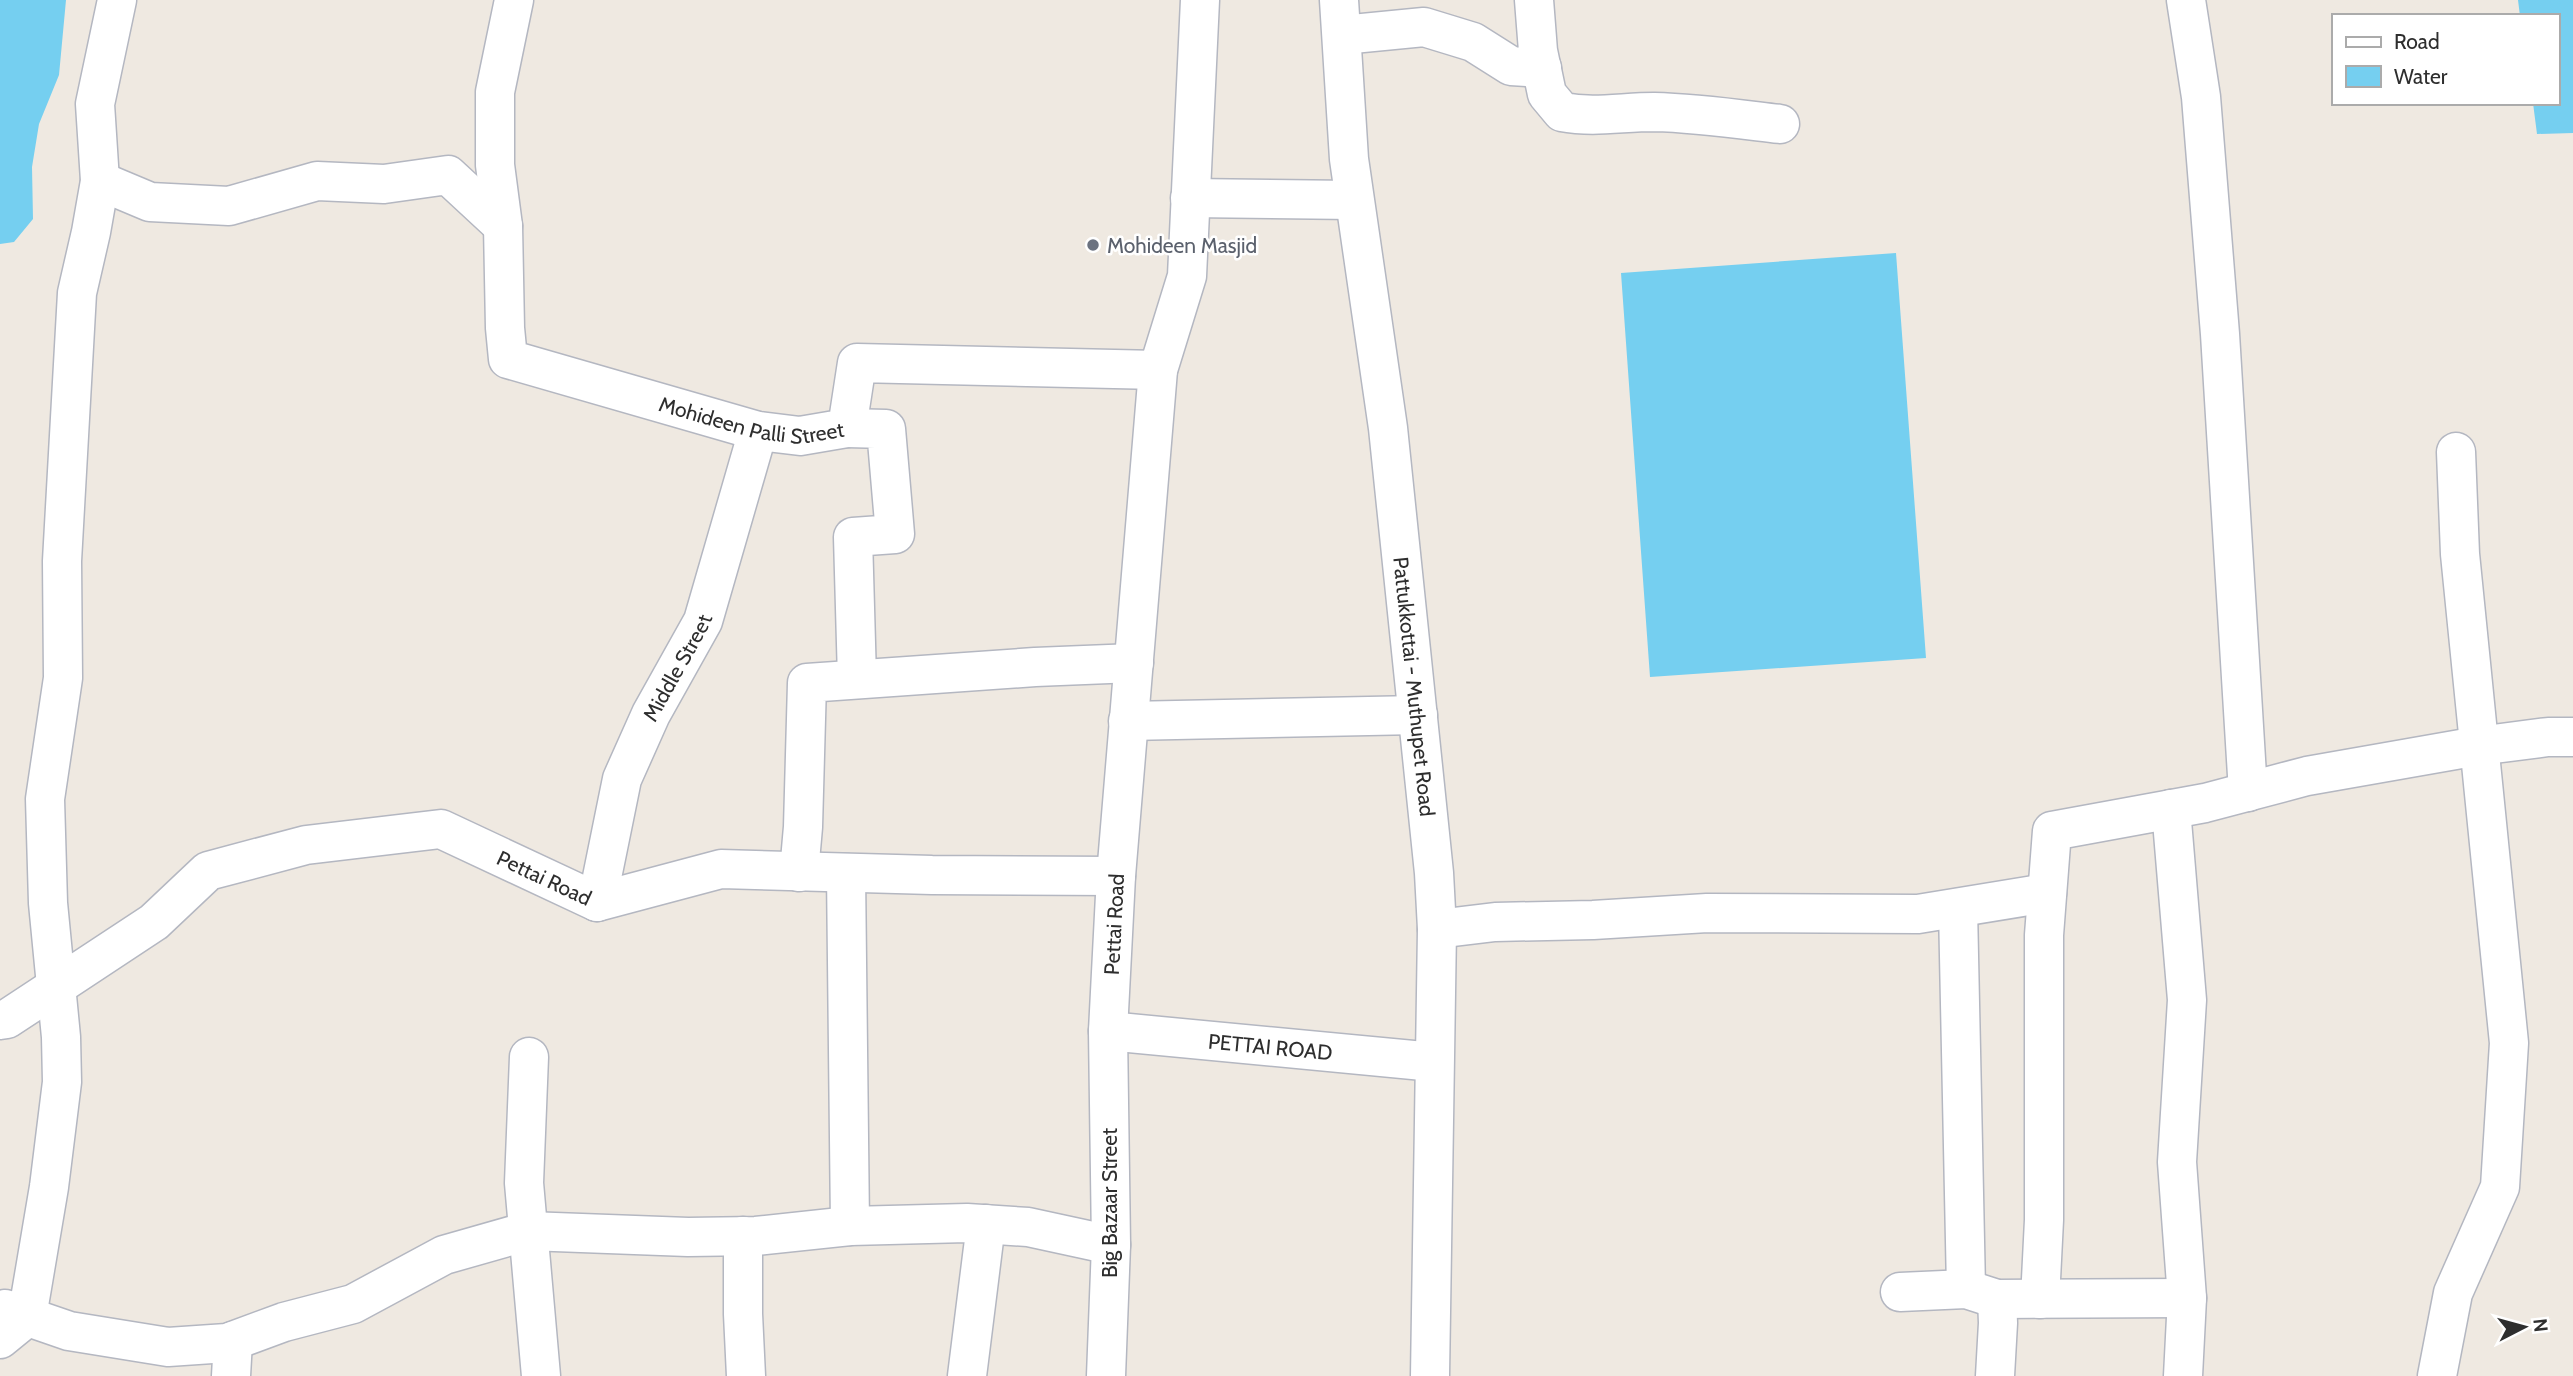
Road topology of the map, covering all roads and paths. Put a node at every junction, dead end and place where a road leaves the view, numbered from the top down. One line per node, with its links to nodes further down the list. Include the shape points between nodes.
1 (117, 0): 10 (street, via 95,104)
2 (514, 0): 13 (street, via 495,92 495,165)
3 (1200, 0): 11 (street)
4 (1534, 0): 8 (street)
5 (2186, 0): 24 (street, via 2201,97 2220,334)
6 (1423, 14): 7 (street); 8 (street, via 1511,66)
7 (1341, 18): 12 (street, Pattukkottai - Muthupet Road)
8 (1542, 68): 9 (street, via 1547,93 1562,112 1586,116 1693,114)
9 (1780, 124)
10 (100, 181): 13 (street, via 150,202 229,206 317,181 384,184 448,175); 33 (street, via 77,293 62,561 63,678 45,799 48,904)
11 (1190, 198): 12 (street); 14 (street, via 1187,276)
12 (1354, 200): 20 (street, Pattukkottai - Muthupet Road, via 1388,428)
13 (503, 226): 16 (street, Mohideen Palli Street, via 508,359)
14 (1158, 370): 15 (street, Mohideen Palli Street, via 857,363); 18 (street)
15 (846, 428): 16 (street, Mohideen Palli Street, via 800,436); 19 (street, via 886,429 895,534 853,537)
16 (758, 432): 30 (street, Middle Street, via 703,621 651,714 622,779)
17 (2456, 452): 23 (street, via 2460,554)
18 (1133, 663): 19 (street); 21 (street)
19 (857, 679): 26 (street, via 807,683)
20 (1418, 715): 21 (street); 32 (street, Pattukkottai - Muthupet Road)
21 (1128, 721): 28 (street)
22 (2573, 737): 23 (street)
23 (2478, 746): 24 (street, via 2307,776); 56 (street, via 2509,1043 2502,1160 2500,1187 2453,1293)
24 (2248, 792): 25 (street)
25 (2171, 809): 29 (street, via 2052,831); 45 (street, via 2187,1000 2177,1162)
26 (799, 872): 27 (street, Pettai Road); 30 (street, Pettai Road, via 721,869)
27 (846, 873): 28 (street, Pettai Road); 39 (street)
28 (1115, 877): 35 (street, Pettai Road)
29 (2047, 893): 31 (street); 46 (street)
30 (597, 902): 33 (street, Pettai Road, via 441,829 306,845 208,871 154,922)
31 (1958, 908): 32 (street, via 1917,914 1707,913 1495,922); 44 (street)
32 (1437, 929): 37 (street, Pattukkottai - Muthupet Road)
33 (57, 986): 34 (street, Pettai Road); 47 (street, via 62,1082 49,1187)
34 (0, 1020)
35 (1108, 1031): 37 (street, PETTAI ROAD); 42 (street, Big Bazaar Street)
36 (529, 1057): 40 (street, via 524,1183)
37 (1434, 1062): 53 (street, Pattukkottai - Muthupet Road)
38 (986, 1224): 39 (street); 42 (street, via 1028,1227); 51 (street)
39 (850, 1226): 41 (street)
40 (528, 1231): 41 (street); 48 (street, via 444,1255 353,1304 284,1322); 49 (street)
41 (743, 1236): 50 (street)
42 (1111, 1245): 52 (street, Big Bazaar Street)
43 (1900, 1292): 44 (street)
44 (1982, 1294): 46 (street); 54 (street, via 1998,1323)
45 (2187, 1298): 46 (street); 55 (street)
46 (2040, 1299)
47 (9, 1321): 48 (street)
48 (232, 1359)
49 (541, 1376)
50 (746, 1376)
51 (967, 1376)
52 (1106, 1376)
53 (1430, 1376)
54 (1995, 1376)
55 (2183, 1376)
56 (2437, 1376)

